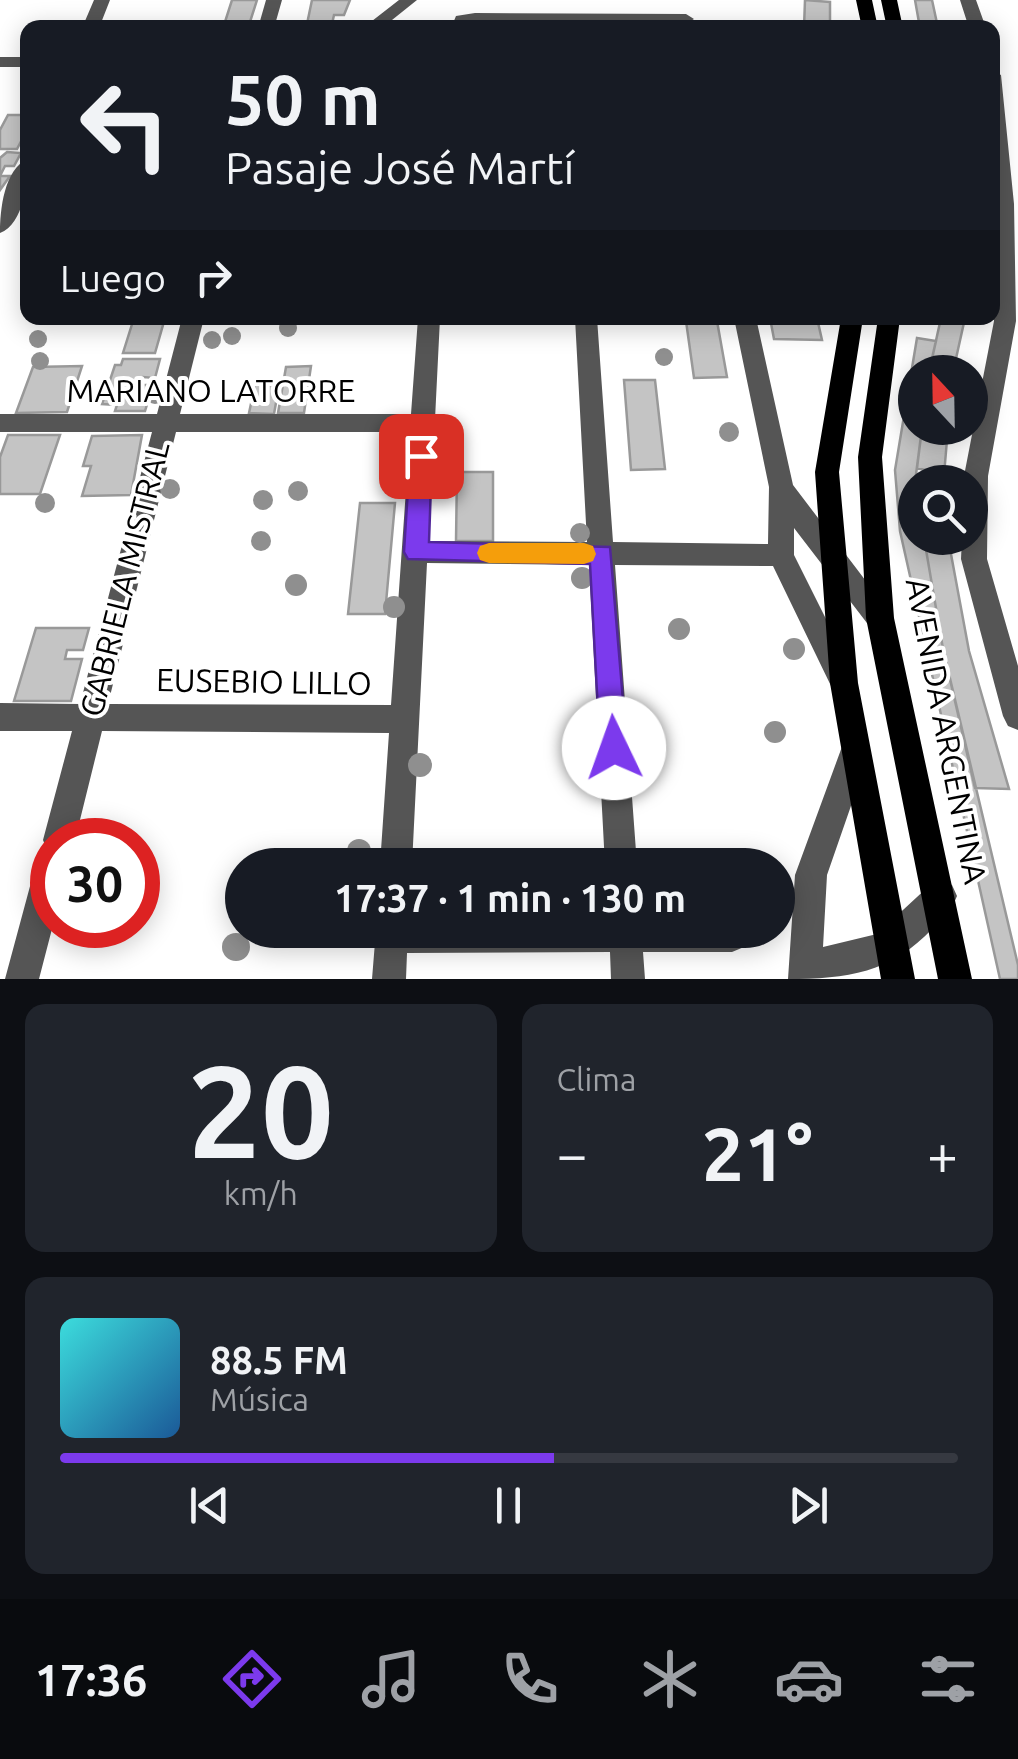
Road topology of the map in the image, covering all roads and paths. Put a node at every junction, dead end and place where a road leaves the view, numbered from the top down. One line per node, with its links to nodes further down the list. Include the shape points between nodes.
1 (409, 0): 2 (street)
2 (382, 20)
3 (1000, 161): 6 (street)
4 (20, 186): 5 (street)
5 (9, 214)
6 (1000, 264)
7 (1000, 286): 25 (street, via 1005,321 975,488 974,560)
8 (191, 325): 16 (street, GABRIELA MISTRAL)
9 (429, 325): 15 (street)
10 (586, 325): 19 (street)
11 (746, 325): 17 (street)
12 (851, 325): 21 (main road, via 827,472)
13 (888, 325): 22 (main road, AVENIDA ARGENTINA, via 870,457)
14 (0, 424): 16 (street, MARIANO LATORRE)
15 (423, 424): 16 (street, MARIANO LATORRE); 18 (street)
16 (164, 425): 24 (street, GABRIELA MISTRAL)
17 (781, 487): 20 (street); 21 (street, via 805,527)
18 (416, 552): 19 (street); 27 (street)
19 (602, 554): 20 (street); 31 (street)
20 (781, 555): 23 (street)
21 (834, 555): 22 (street); 23 (main road)
22 (880, 618): 32 (main road, AVENIDA ARGENTINA)
23 (844, 684): 28 (main road)
24 (92, 716): 26 (street, EUSEBIO LILLO); 27 (street, EUSEBIO LILLO); 29 (street, GABRIELA MISTRAL)
25 (1018, 716)
26 (0, 717)
27 (407, 719): 30 (street)
28 (854, 754): 33 (main road); 40 (street, via 812,875)
29 (65, 818)
30 (397, 848)
31 (620, 848)
32 (941, 896): 33 (street); 43 (main road, AVENIDA ARGENTINA)
33 (892, 944): 41 (street, via 870,957 830,959); 42 (main road)
34 (30, 948): 37 (street)
35 (390, 948): 38 (street)
36 (626, 948): 39 (street)
37 (22, 979)
38 (388, 979)
39 (628, 979)
40 (805, 979)
41 (816, 979)
42 (898, 979)
43 (955, 979)

